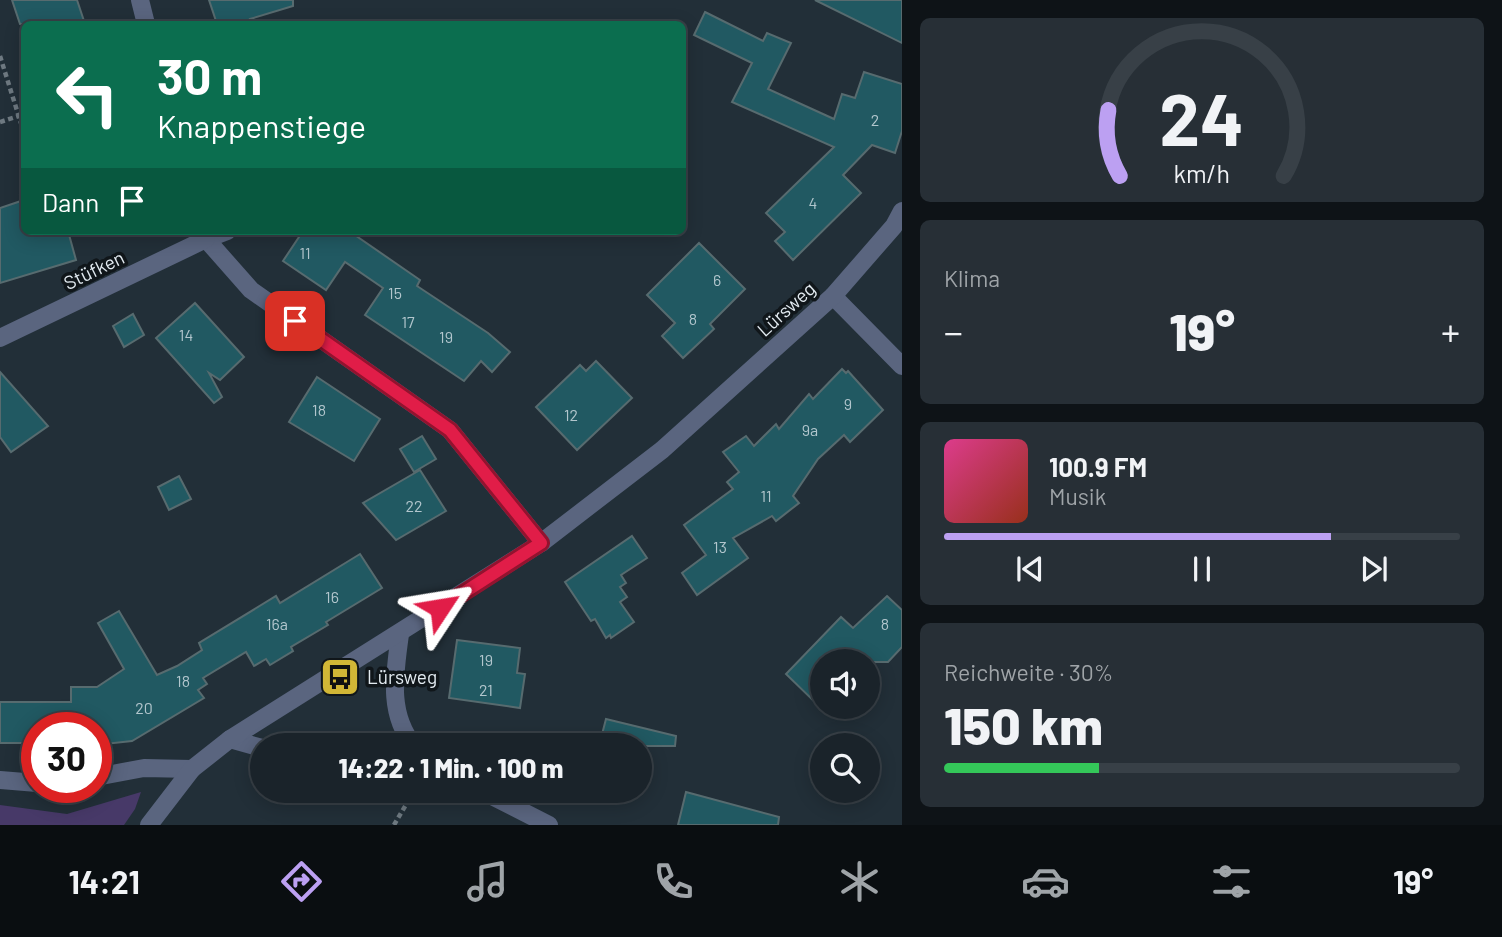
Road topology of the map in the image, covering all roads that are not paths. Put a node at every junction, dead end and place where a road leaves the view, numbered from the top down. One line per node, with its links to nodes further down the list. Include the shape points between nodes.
1 (141, 0): 2 (street)
2 (145, 21)
3 (902, 211): 5 (street, Lürsweg)
4 (205, 235): 6 (street, Stüfken); 8 (street, via 251,290 450,430)
5 (833, 296): 7 (street); 8 (street, Lürsweg, via 662,450)
6 (0, 338)
7 (902, 366)
8 (541, 543): 9 (street, Lürsweg)
9 (400, 634): 10 (street, via 396,706); 11 (street, Lürsweg)
10 (404, 733)
11 (230, 739): 12 (street); 13 (street, Lürsweg)
12 (250, 745)
13 (192, 769): 14 (street, via 144,768); 18 (street, Lürsweg)
14 (112, 774)
15 (0, 780): 16 (street)
16 (21, 782)
17 (506, 803): 19 (street)
18 (149, 825)
19 (549, 825)

